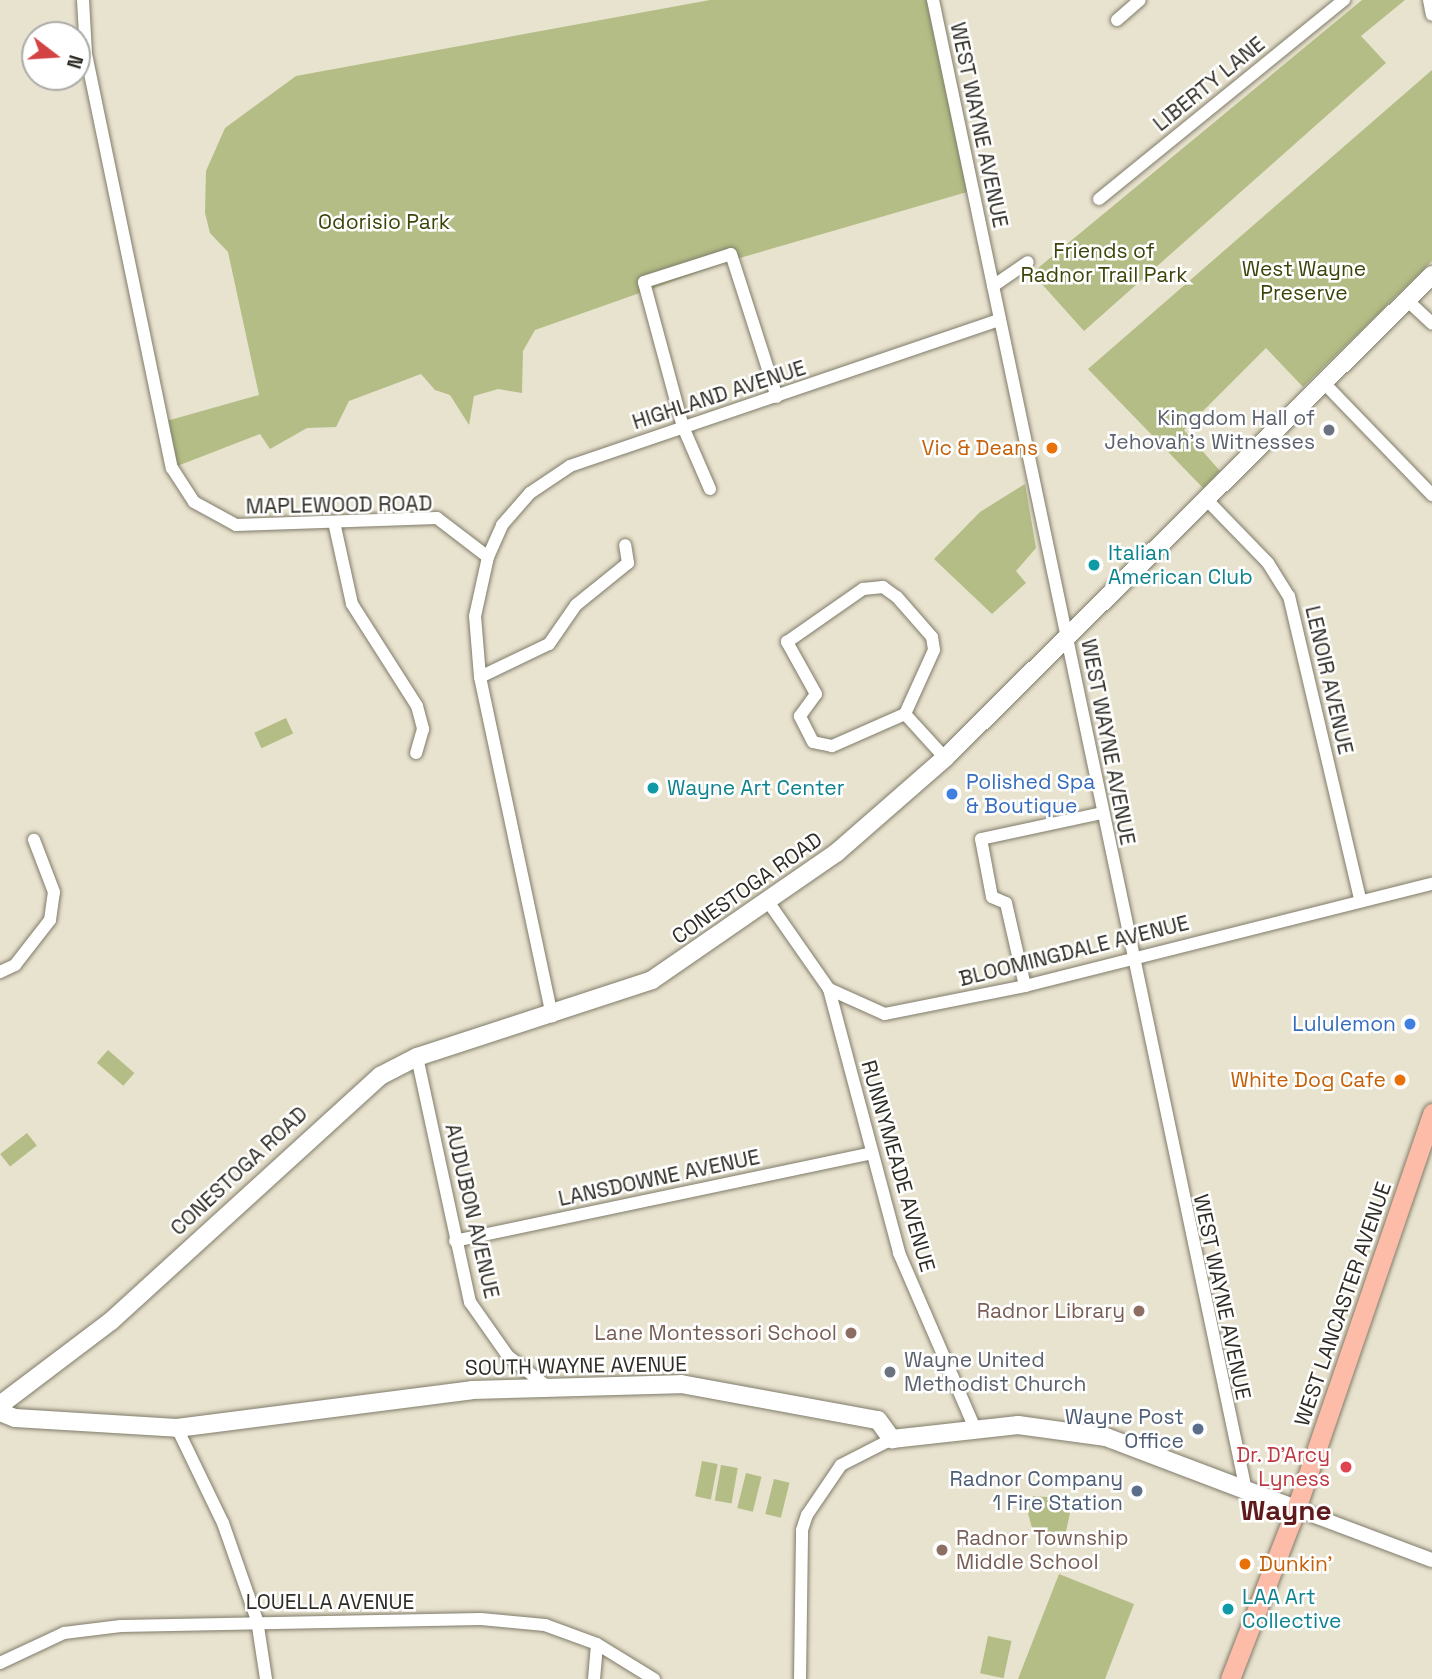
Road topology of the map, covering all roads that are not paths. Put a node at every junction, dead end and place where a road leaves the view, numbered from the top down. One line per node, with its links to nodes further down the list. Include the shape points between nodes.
1 (83, 0): 21 (street, MAPLEWOOD ROAD, via 86,54 172,468 194,502 236,525)
2 (933, 0): 11 (street, WEST WAYNE AVENUE)
3 (1140, 0): 7 (street)
4 (1343, 0): 8 (street, LIBERTY LANE)
5 (1429, 0): 6 (street)
6 (1432, 15)
7 (1117, 20)
8 (1099, 199)
9 (1028, 262): 11 (street)
10 (1432, 275): 12 (main road, CONESTOGA ROAD)
11 (993, 286): 13 (street, WEST WAYNE AVENUE)
12 (1408, 301): 14 (street); 15 (main road, CONESTOGA ROAD)
13 (1000, 320): 16 (street, HIGHLAND AVENUE); 24 (street, WEST WAYNE AVENUE)
14 (1432, 323)
15 (1324, 383): 19 (street); 20 (main road, CONESTOGA ROAD)
16 (777, 397): 17 (street, HIGHLAND AVENUE); 17 (street, via 731,254 644,282 641,290)
17 (683, 427): 18 (street); 23 (street, HIGHLAND AVENUE, via 570,466 530,493 502,525)
18 (710, 489)
19 (1432, 495)
20 (1206, 499): 24 (main road, CONESTOGA ROAD); 32 (street, LENOIR AVENUE, via 1268,563 1289,596)
21 (334, 522): 23 (street, MAPLEWOOD ROAD, via 437,518); 27 (street, via 352,604 416,706 423,729)
22 (625, 545): 25 (street, via 628,563 576,605 549,644)
23 (488, 557): 25 (street, via 475,616)
24 (1067, 632): 28 (main road, CONESTOGA ROAD); 29 (street, WEST WAYNE AVENUE)
25 (480, 677): 38 (street)
26 (905, 714): 26 (street, via 932,667 933,642 883,587 863,589 787,642 816,694 800,716 813,742 832,746); 28 (street)
27 (416, 754)
28 (945, 758): 33 (main road, CONESTOGA ROAD)
29 (1102, 813): 34 (street, WEST WAYNE AVENUE); 36 (street, via 981,839 992,897 1006,903)
30 (34, 840): 35 (street, via 54,892 50,920 15,965)
31 (1432, 884): 32 (street, BLOOMINGDALE AVENUE)
32 (1360, 898): 34 (street, BLOOMINGDALE AVENUE)
33 (769, 903): 37 (street); 38 (main road, CONESTOGA ROAD, via 652,980)
34 (1131, 958): 36 (street, BLOOMINGDALE AVENUE); 49 (street, WEST WAYNE AVENUE)
35 (0, 972)
36 (1025, 986): 37 (street, BLOOMINGDALE AVENUE, via 885,1014)
37 (829, 989): 41 (street, RUNNYMEADE AVENUE)
38 (552, 1016): 39 (main road, CONESTOGA ROAD)
39 (417, 1056): 42 (street, AUDUBON AVENUE); 44 (main road, CONESTOGA ROAD, via 357,1092 111,1321)
40 (1432, 1113): 50 (highway, WEST LANCASTER AVENUE)
41 (871, 1153): 42 (street, LANSDOWNE AVENUE); 46 (street, RUNNYMEADE AVENUE, via 899,1253)
42 (455, 1241): 43 (street, AUDUBON AVENUE, via 480,1320 509,1356)
43 (549, 1388): 47 (main road, SOUTH WAYNE AVENUE, via 472,1390); 48 (main road, SOUTH WAYNE AVENUE, via 701,1387 878,1420)
44 (0, 1405)
45 (0, 1412): 47 (main road, SOUTH WAYNE AVENUE, via 15,1418)
46 (974, 1426): 48 (main road); 49 (main road, via 1043,1426 1107,1437)
47 (177, 1428): 52 (street, via 223,1523)
48 (892, 1439): 58 (street, via 841,1465 807,1514 802,1530)
49 (1245, 1491): 50 (main road)
50 (1296, 1509): 51 (street); 59 (highway, WEST LANCASTER AVENUE)
51 (1432, 1560)
52 (257, 1620): 53 (street, LOUELLA AVENUE, via 481,1619 545,1625); 54 (street, LOUELLA AVENUE, via 64,1633); 55 (street)
53 (597, 1644): 56 (street); 57 (street, LOUELLA AVENUE)
54 (0, 1664)
55 (266, 1679)
56 (594, 1679)
57 (654, 1679)
58 (800, 1679)
59 (1230, 1679)

